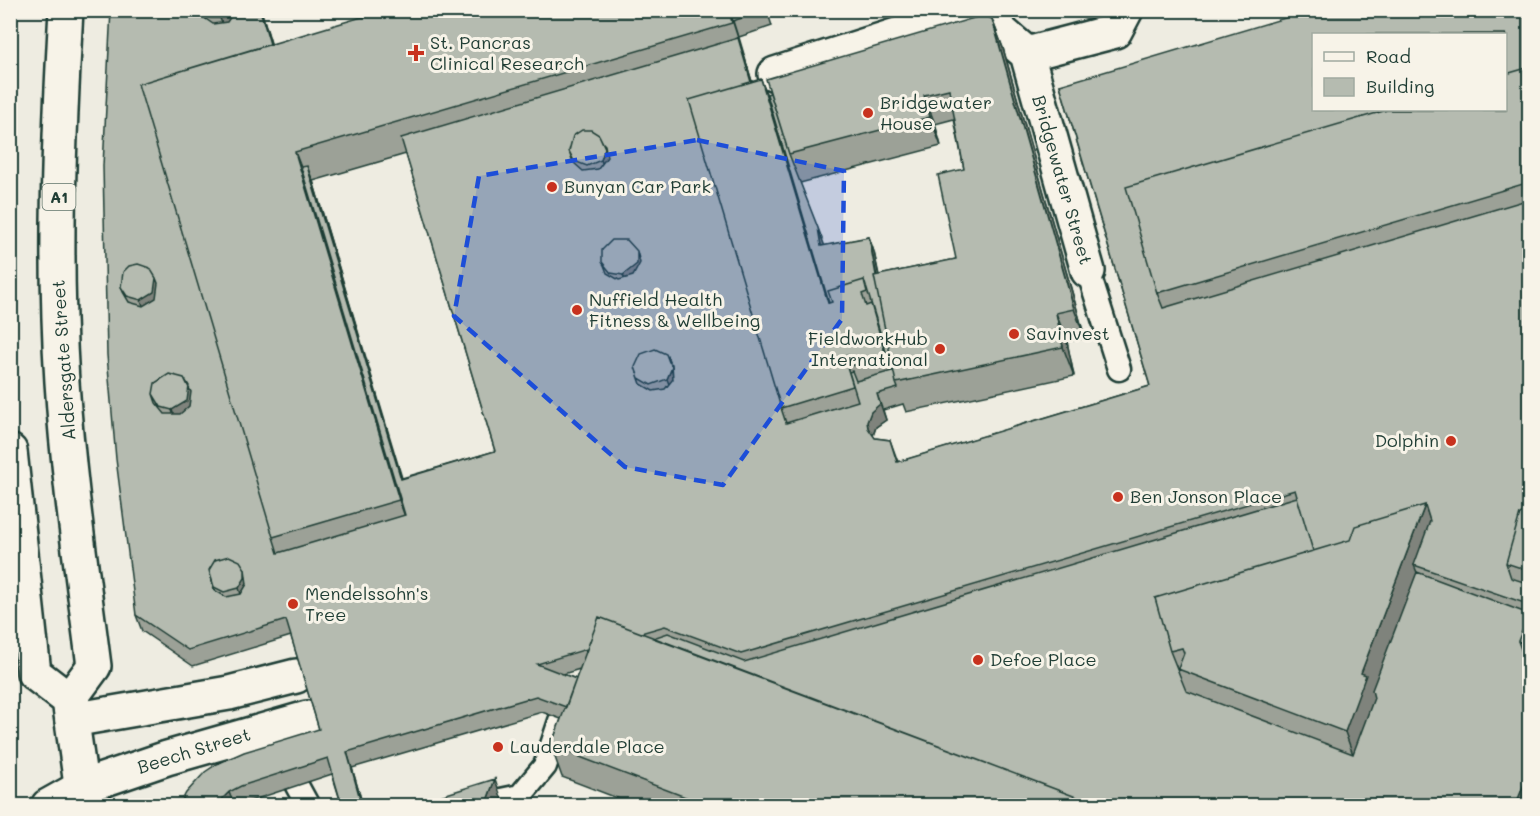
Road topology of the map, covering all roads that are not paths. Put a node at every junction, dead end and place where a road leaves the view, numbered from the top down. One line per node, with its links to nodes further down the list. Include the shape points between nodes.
1 (66, 10): 10 (main road, Aldersgate Street / A1, via 59,149 62,383 94,666)
2 (976, 10): 4 (main road); 5 (main road)
3 (1126, 10): 4 (main road, via 1115,31)
4 (1027, 54): 6 (main road, Bridgewater Street)
5 (776, 74)
6 (1088, 271): 7 (lane, Bridgewater Street)
7 (1119, 369)
8 (10, 451): 10 (main road, via 34,673)
9 (296, 676): 10 (main road, via 229,693)
10 (70, 710): 14 (main road)
11 (307, 718): 14 (main road, Beech Street, via 270,738 166,758)
12 (560, 721): 17 (lane, via 545,766 520,796)
13 (296, 784): 16 (lane)
14 (83, 796): 15 (main road, Beech Street)
15 (48, 806)
16 (308, 806)
17 (472, 806)

